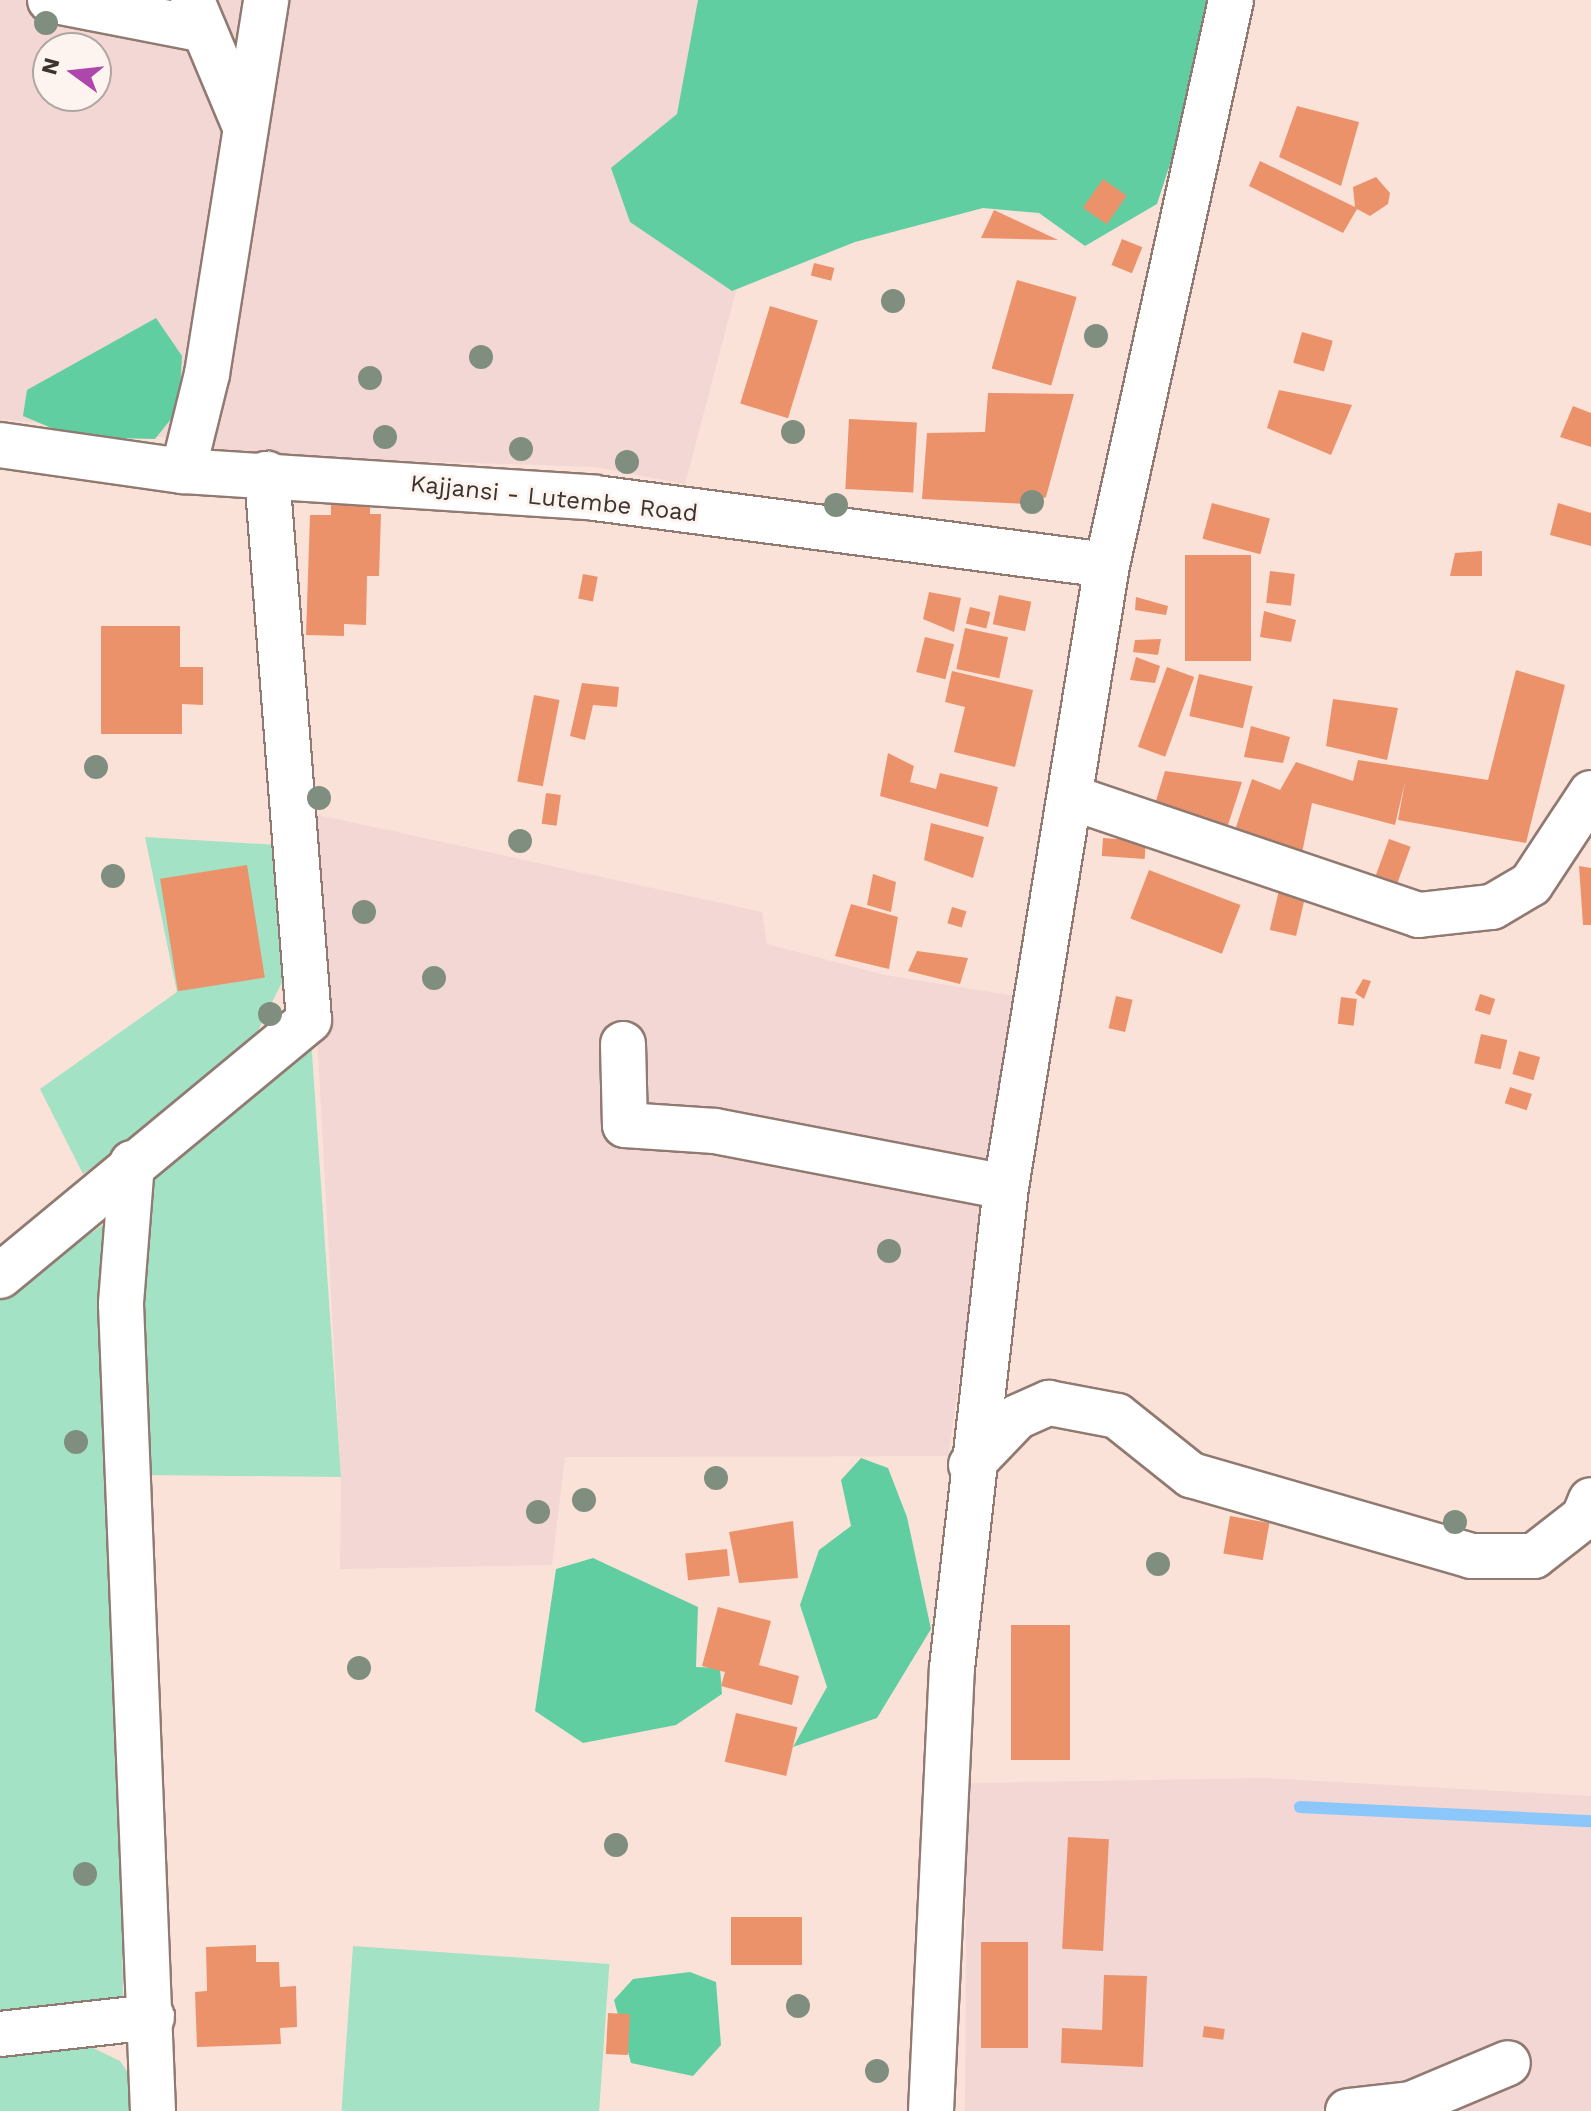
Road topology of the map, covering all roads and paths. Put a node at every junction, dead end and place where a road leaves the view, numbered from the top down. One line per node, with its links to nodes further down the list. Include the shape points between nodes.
1 (50, 0): 4 (street)
2 (266, 0): 5 (street)
3 (1231, 0): 9 (street)
4 (198, 15): 5 (street)
5 (245, 127): 7 (street, via 207,374)
6 (0, 445): 7 (street, Kajjansi - Lutembe Road)
7 (183, 471): 8 (street, Kajjansi - Lutembe Road)
8 (267, 474): 9 (street, Kajjansi - Lutembe Road, via 595,498); 13 (street, via 309,1020)
9 (1107, 565): 11 (street)
10 (1591, 793): 11 (street, via 1531,884 1492,907 1419,915)
11 (1073, 798): 14 (street)
12 (623, 1044): 14 (street, via 625,1125 715,1131)
13 (132, 1163): 15 (street); 18 (street, via 121,1304)
14 (1006, 1187): 16 (street)
15 (0, 1276)
16 (971, 1465): 17 (street, via 1017,1417 1049,1403 1117,1416 1191,1475 1471,1556 1534,1556 1584,1517); 21 (street, via 951,1684)
17 (1591, 1500)
18 (152, 2017): 19 (street); 22 (street)
19 (0, 2034)
20 (1508, 2063): 23 (street, via 1411,2104)
21 (938, 2110)
22 (153, 2111)
23 (1348, 2111)

